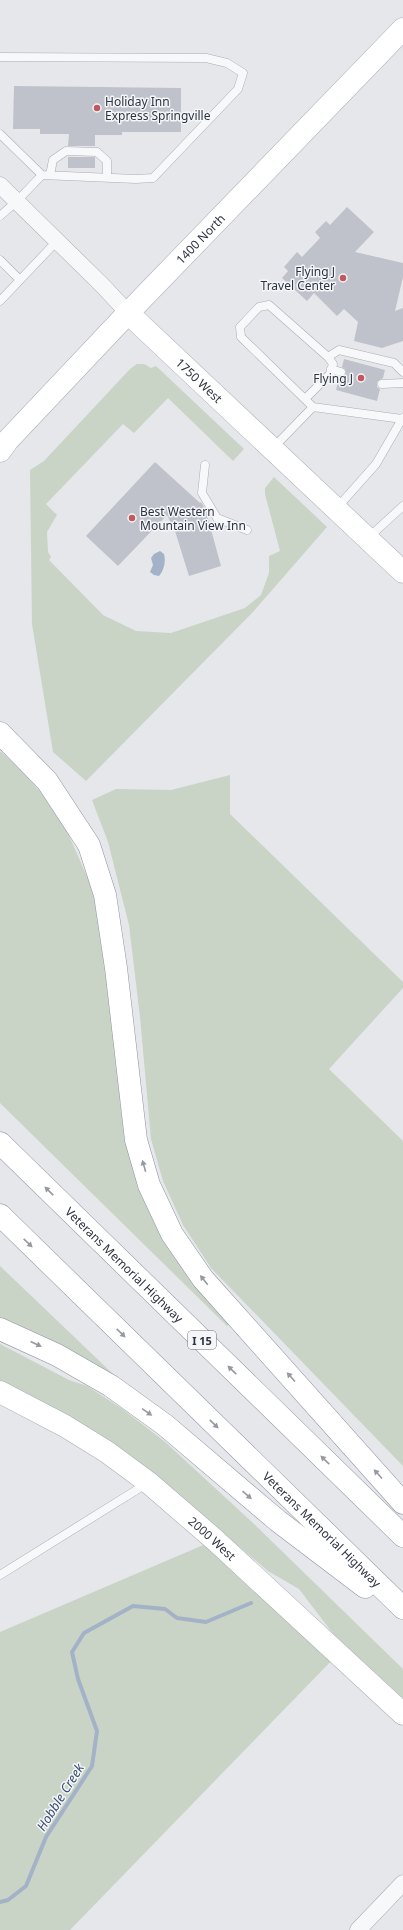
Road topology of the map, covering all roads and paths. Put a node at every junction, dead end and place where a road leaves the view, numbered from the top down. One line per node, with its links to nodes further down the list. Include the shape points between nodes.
1 (403, 29): 13 (main road, 1400 North)
2 (0, 57): 5 (lane, via 206,58 227,62 243,73 238,89 153,178)
3 (0, 134): 4 (lane)
4 (46, 175): 5 (lane); 5 (lane, via 52,160 66,151 96,152 106,162); 7 (lane)
5 (107, 177)
6 (0, 185): 7 (street, 1750 West)
7 (17, 201): 8 (lane); 9 (street, 1750 West)
8 (0, 216)
9 (57, 241): 11 (lane); 13 (street, 1750 West)
10 (0, 260): 11 (lane)
11 (20, 280): 12 (lane)
12 (0, 301)
13 (128, 313): 23 (main road, 1750 West); 24 (main road, 1400 North)
14 (328, 357): 15 (lane, via 333,364); 17 (lane, via 339,350 394,363); 20 (lane, via 269,305 259,307 240,327 241,337)
15 (331, 369): 16 (lane); 20 (lane, via 330,374)
16 (340, 372)
17 (403, 372)
18 (403, 383): 19 (lane)
19 (382, 384)
20 (305, 399): 21 (lane)
21 (313, 407): 22 (lane); 23 (lane)
22 (402, 419): 27 (lane, via 376,464)
23 (272, 449): 27 (main road, 1750 West)
24 (0, 451)
25 (205, 465): 28 (lane, via 202,493 217,518)
26 (403, 506): 29 (lane)
27 (336, 509): 29 (main road, 1750 West)
28 (247, 530)
29 (368, 539): 30 (main road, 1750 West)
30 (403, 572)
31 (0, 733): 37 (main road, one-way to 31, via 203,1279 172,1234 149,1185 136,1140 105,895 89,845 47,781)
32 (0, 1143): 38 (main road, Veterans Memorial Highway / I 15, one-way to 32)
33 (0, 1215): 40 (main road, Veterans Memorial Highway, one-way to 40)
34 (0, 1329): 41 (main road, one-way to 41, via 57,1355 111,1386 165,1425 278,1522)
35 (0, 1392): 36 (main road, 2000 West, via 65,1426)
36 (149, 1482): 39 (lane); 42 (main road, 2000 West)
37 (403, 1503)
38 (403, 1536)
39 (0, 1575)
40 (403, 1608)
41 (403, 1616)
42 (403, 1714)
43 (403, 1883): 44 (street)
44 (361, 1929)

